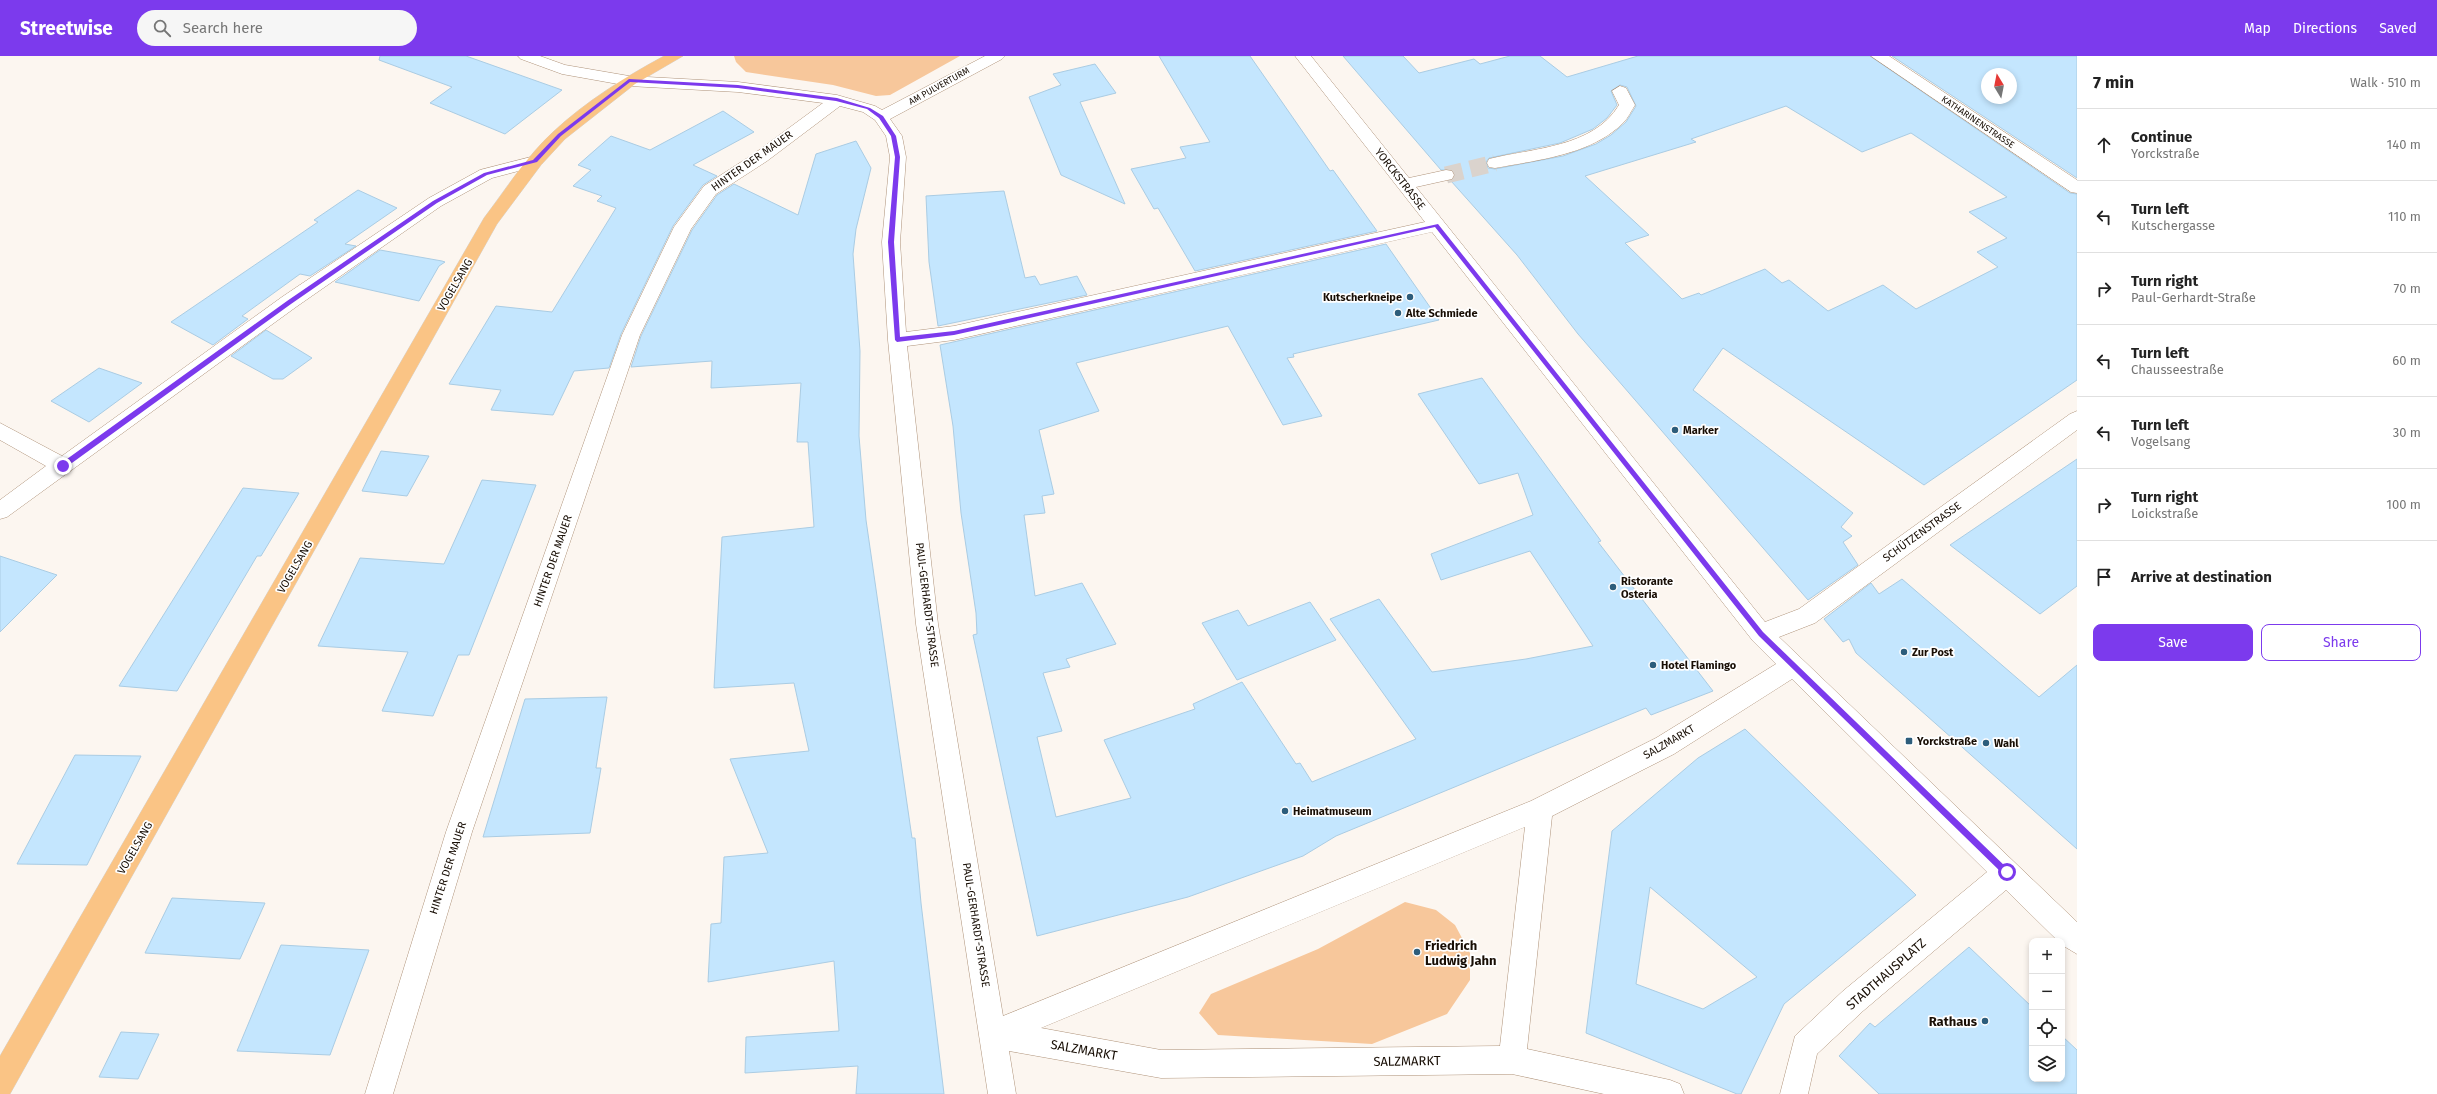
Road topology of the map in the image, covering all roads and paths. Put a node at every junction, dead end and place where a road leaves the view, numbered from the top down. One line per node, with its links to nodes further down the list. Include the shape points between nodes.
1 (526, 56): 6 (street, via 562,69)
2 (675, 56): 6 (main road, VOGELSANG)
3 (998, 56): 9 (street, AM PULVERTURM)
4 (1303, 56): 13 (street, YORCKSTRASSE)
5 (1879, 56): 14 (street, KATHARINENSTRASSE)
6 (629, 81): 8 (street, via 738,86); 10 (main road, VOGELSANG, via 559,135)
7 (1620, 91): 11 (street, via 1627,106 1623,116 1604,132 1563,147)
8 (837, 100): 9 (street, via 868,108); 29 (street, HINTER DER MAUER, via 762,157 710,190 683,227 631,335 459,832)
9 (881, 117): 16 (street, PAUL-GERHARDT-STRASSE, via 894,136 898,157 891,242)
10 (535, 161): 19 (street, via 486,174 435,202 289,302); 28 (main road, VOGELSANG, via 490,222)
11 (1495, 163)
12 (1446, 175): 13 (street)
13 (1404, 184): 15 (street, YORCKSTRASSE)
14 (2077, 188)
15 (1436, 225): 16 (street, via 954,333); 21 (street, YORCKSTRASSE)
16 (897, 340): 26 (street, PAUL-GERHARDT-STRASSE, via 927,624)
17 (2077, 419): 21 (street, SCHÜTZENSTRASSE, via 1807,616)
18 (0, 431): 19 (street)
19 (63, 466): 20 (street)
20 (0, 511)
21 (1761, 634): 22 (street, YORCKSTRASSE)
22 (1794, 666): 23 (street, SALZMARKT, via 1665,746); 24 (street, YORCKSTRASSE)
23 (1540, 809): 26 (street, SALZMARKT); 27 (street)
24 (2007, 872): 25 (street, YORCKSTRASSE); 32 (street, STADTHAUSPLATZ, via 1853,1001 1805,1046)
25 (2077, 941)
26 (994, 1034): 27 (street, SALZMARKT, via 1161,1064); 30 (street, PAUL-GERHARDT-STRASSE)
27 (1512, 1060): 31 (street)
28 (0, 1084)
29 (379, 1094)
30 (1002, 1094)
31 (1670, 1094)
32 (1794, 1094)

